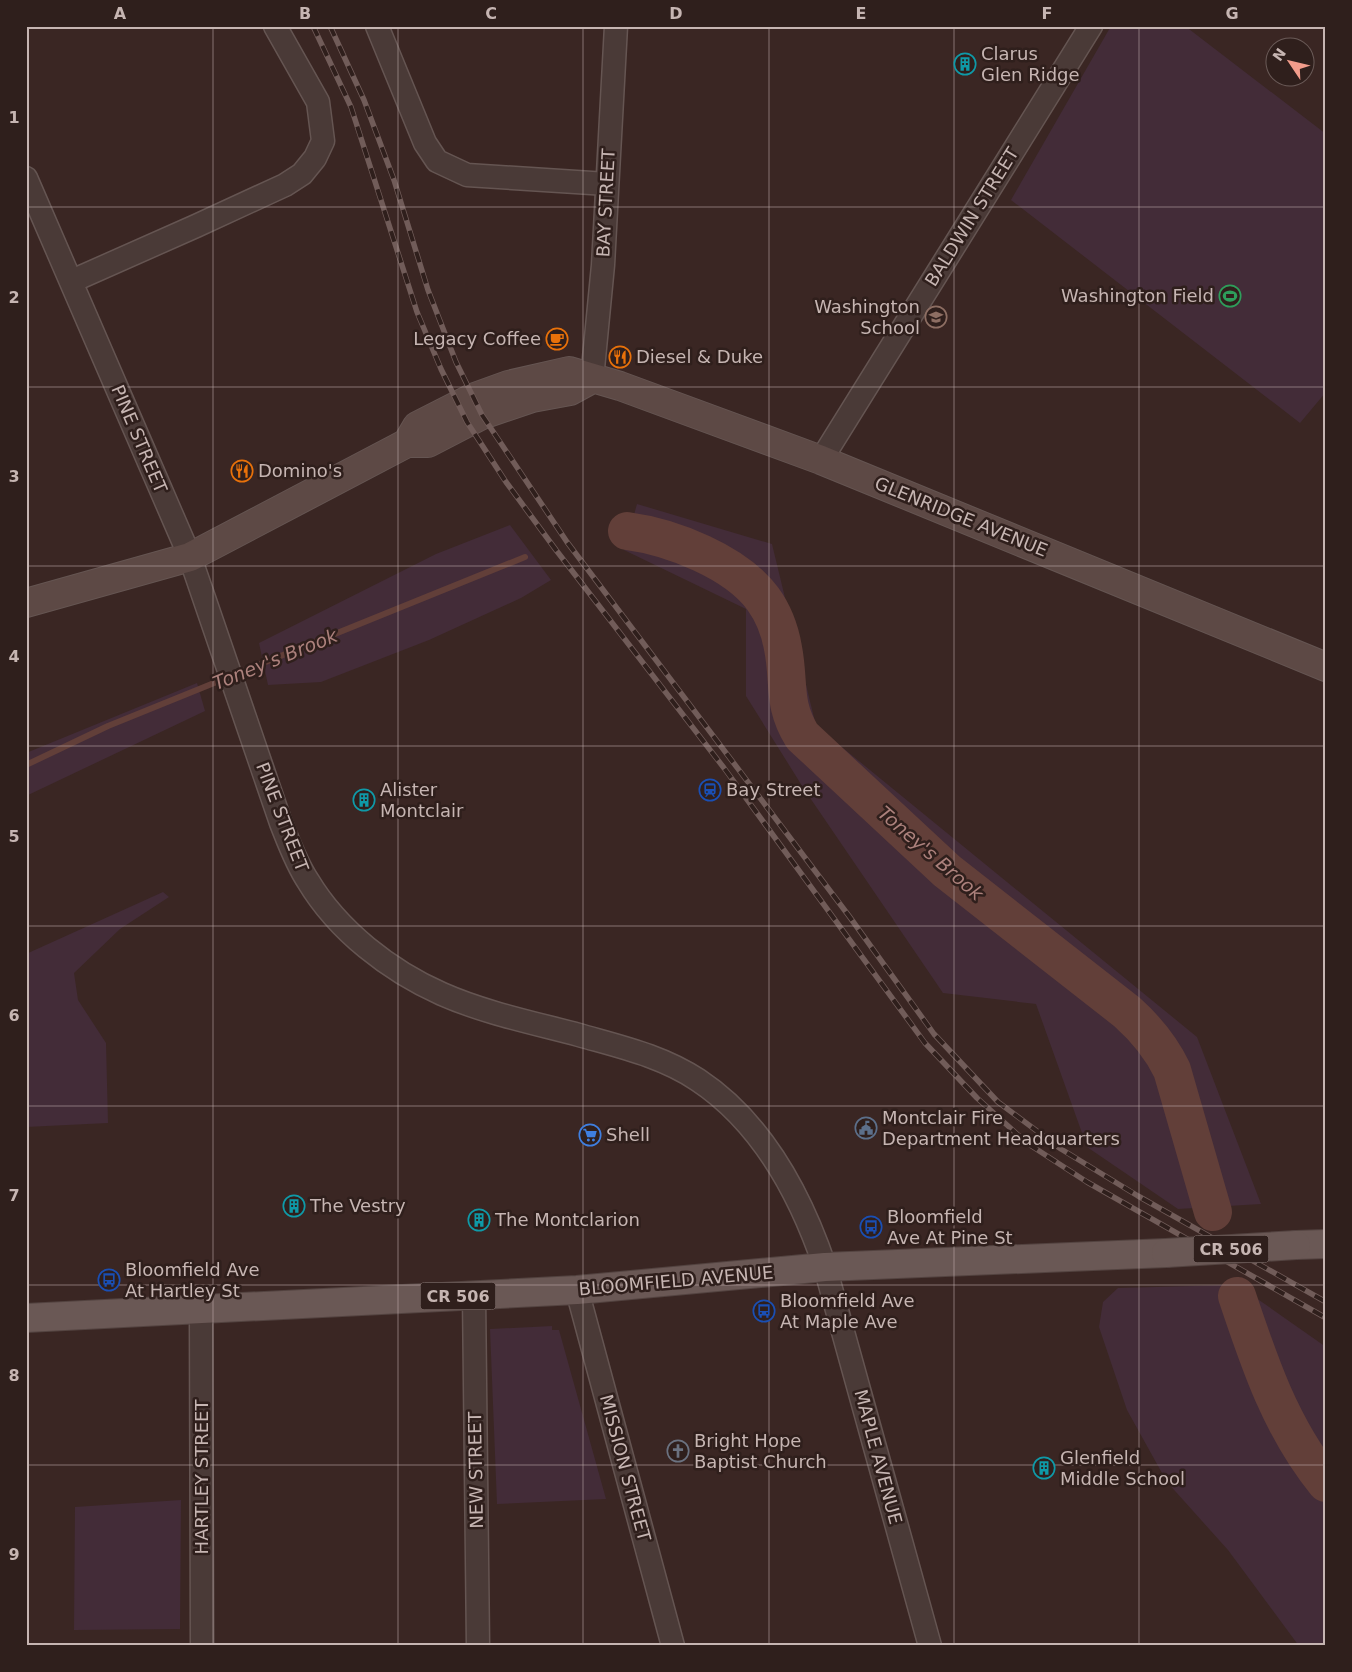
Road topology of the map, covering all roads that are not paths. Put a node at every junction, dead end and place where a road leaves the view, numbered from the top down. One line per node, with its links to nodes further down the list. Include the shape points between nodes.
1 (275, 26): 7 (street, via 318,102 323,141 315,158 302,174 285,185)
2 (377, 26): 6 (street, via 425,142 437,161 467,176)
3 (616, 26): 6 (street, BAY STREET)
4 (1091, 26): 9 (street, BALDWIN STREET)
5 (26, 178): 7 (street, PINE STREET)
6 (607, 184): 8 (street, BAY STREET)
7 (72, 281): 10 (street, PINE STREET)
8 (592, 379): 9 (street, GLENRIDGE AVENUE, via 620,386); 10 (street, via 570,391 532,398 482,415 428,443 408,443)
9 (821, 460): 12 (street, GLENRIDGE AVENUE)
10 (190, 557): 11 (street); 14 (street, PINE STREET, via 281,823 298,865 320,899 346,928 385,961 443,995 645,1054 698,1080 738,1115 775,1160 808,1223)
11 (26, 603)
12 (1326, 667)
13 (1326, 1244): 14 (main road, BLOOMFIELD AVENUE / CR 506, bridge)
14 (826, 1267): 15 (main road, BLOOMFIELD AVENUE / CR 506); 22 (street, MAPLE AVENUE)
15 (577, 1290): 16 (main road, BLOOMFIELD AVENUE / CR 506); 21 (street, MISSION STREET)
16 (474, 1295): 17 (main road, BLOOMFIELD AVENUE / CR 506); 20 (street, NEW STREET)
17 (201, 1309): 18 (main road, BLOOMFIELD AVENUE / CR 506); 19 (street, HARTLEY STREET)
18 (26, 1318)
19 (202, 1646)
20 (478, 1646)
21 (673, 1646)
22 (930, 1646)

